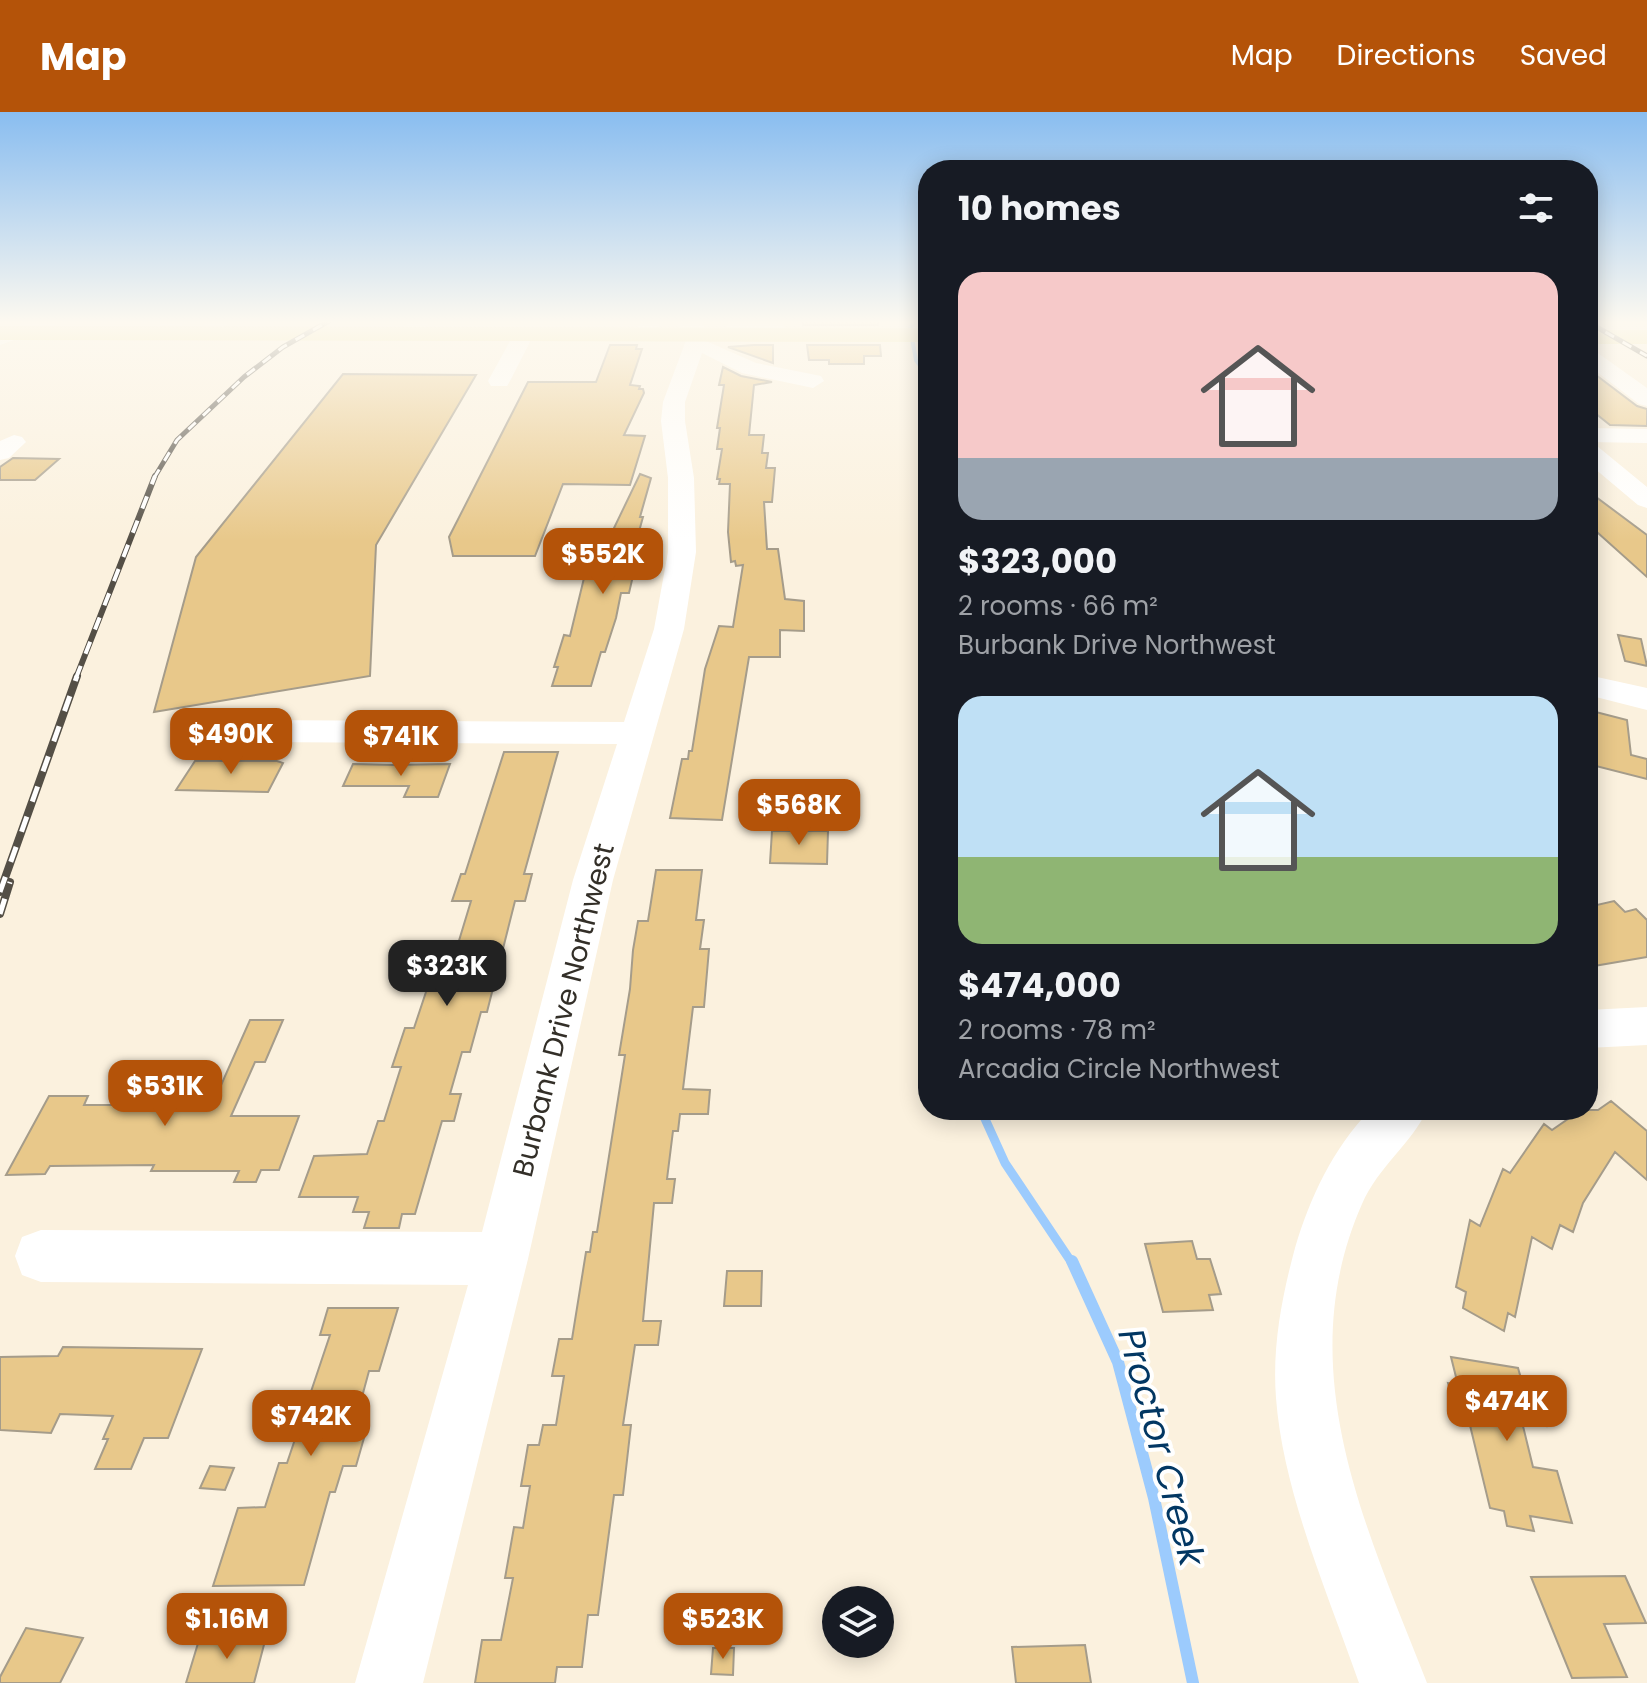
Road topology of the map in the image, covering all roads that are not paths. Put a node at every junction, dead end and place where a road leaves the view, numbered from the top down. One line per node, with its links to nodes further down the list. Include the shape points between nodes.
1 (677, 394): 9 (street, Burbank Drive Northwest, via 673,421 681,478 682,552 669,629)
2 (1598, 435): 3 (street)
3 (1647, 436)
4 (1598, 459): 5 (street)
5 (1647, 500)
6 (1598, 687): 7 (street)
7 (1647, 699)
8 (234, 731): 9 (street)
9 (637, 733): 14 (street, Burbank Drive Northwest, via 593,880)
10 (1647, 1026): 11 (street)
11 (1598, 1028)
12 (1392, 1120): 16 (street, via 1344,1186 1319,1255 1304,1345 1307,1420 1333,1516)
13 (41, 1256): 14 (street)
14 (502, 1259): 15 (street, Burbank Drive Northwest)
15 (389, 1683)
16 (1393, 1683)

